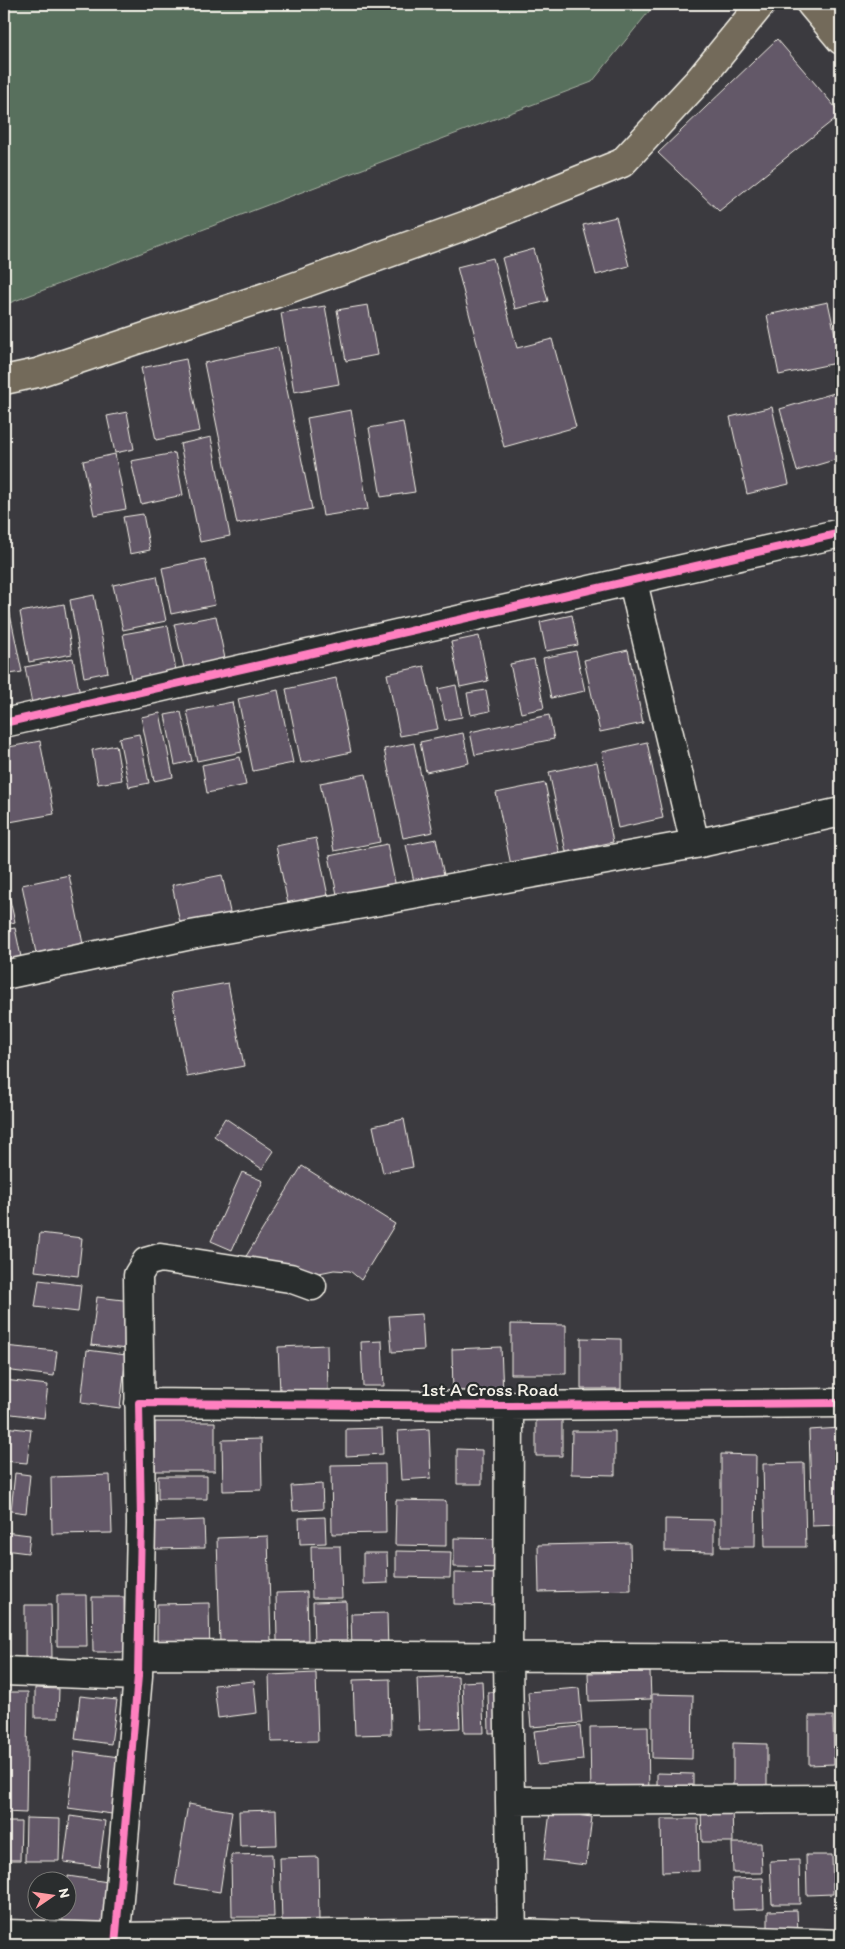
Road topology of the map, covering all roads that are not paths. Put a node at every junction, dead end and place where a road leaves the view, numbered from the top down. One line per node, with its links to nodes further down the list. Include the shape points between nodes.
1 (762, 4): 4 (main road, via 700,79 622,163 478,221 277,293 37,373)
2 (811, 4): 3 (main road)
3 (841, 40)
4 (4, 380)
5 (841, 533): 6 (street)
6 (634, 582): 7 (street); 9 (street)
7 (4, 723)
8 (841, 812): 9 (street)
9 (694, 844): 10 (street, via 191,935)
10 (13, 973): 11 (street)
11 (4, 994)
12 (312, 1286): 13 (street, via 290,1278 160,1258 146,1262 138,1275)
13 (139, 1403): 15 (street, 1st A Cross Road); 18 (street)
14 (841, 1403): 15 (street, 1st A Cross Road)
15 (509, 1406): 16 (street)
16 (508, 1658): 17 (street); 18 (street); 21 (street)
17 (841, 1658)
18 (138, 1666): 19 (street); 24 (street)
19 (4, 1671)
20 (841, 1799): 21 (street)
21 (510, 1801): 23 (street)
22 (4, 1934): 24 (street)
23 (512, 1939): 24 (street); 25 (street)
24 (116, 1941)
25 (841, 1944)

